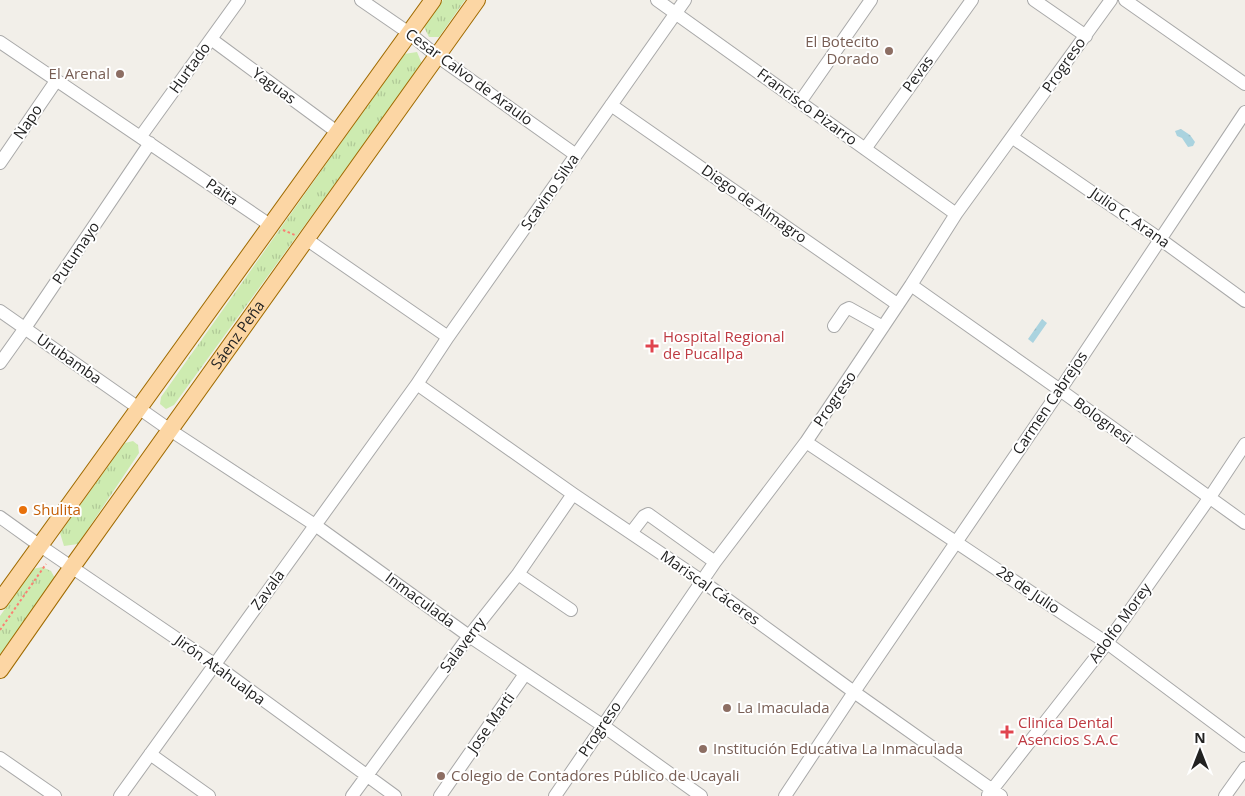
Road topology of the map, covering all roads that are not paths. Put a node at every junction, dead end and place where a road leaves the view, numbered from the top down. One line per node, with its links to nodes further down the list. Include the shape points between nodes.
1 (238, 0): 15 (street, Hurtado)
2 (361, 0): 13 (street, Cesar Calvo de Araulo)
3 (432, 0): 13 (main road)
4 (477, 0): 17 (main road, Sáenz Peña)
5 (657, 0): 12 (street, Francisco Pizarro)
6 (685, 0): 12 (street, Scavino Silva)
7 (871, 0): 20 (street)
8 (972, 0): 26 (street, Pevas)
9 (1034, 0): 14 (street)
10 (1111, 0): 14 (street, Progreso)
11 (1125, 0): 19 (street)
12 (676, 13): 20 (street, Francisco Pizarro); 21 (street, Scavino Silva)
13 (409, 33): 17 (street, Cesar Calvo de Araulo); 23 (main road)
14 (1086, 36): 24 (street, Progreso)
15 (211, 39): 23 (street, Yaguas); 25 (street, Hurtado)
16 (0, 42): 18 (street, Paita)
17 (436, 56): 27 (street, Cesar Calvo de Araulo); 31 (main road, Sáenz Peña)
18 (56, 81): 25 (street, Paita); 28 (street, Napo)
19 (1245, 84)
20 (800, 102): 26 (street, Francisco Pizarro)
21 (611, 104): 27 (street, Scavino Silva); 35 (street, Diego de Almagro)
22 (1245, 112): 32 (street, Carmen Cabrejos)
23 (337, 132): 30 (main road)
24 (1013, 138): 29 (street, Progreso); 32 (street, Julio C. Arana)
25 (145, 139): 30 (street, Paita); 39 (street, Putumayo)
26 (865, 149): 29 (street, Francisco Pizarro)
27 (576, 155): 40 (street, Scavino Silva)
28 (0, 163)
29 (956, 214): 33 (street, Progreso)
30 (270, 225): 44 (main road)
31 (306, 239): 40 (street); 45 (main road, Sáenz Peña)
32 (1160, 239): 34 (street, Julio C. Arana); 43 (street, Carmen Cabrejos)
33 (911, 286): 35 (street, Progreso); 43 (street, Bolognesi)
34 (1245, 301)
35 (897, 304): 38 (street, Progreso)
36 (0, 311): 39 (street, Urubamba)
37 (834, 326): 38 (street, via 849,308)
38 (883, 327): 46 (street, Progreso)
39 (25, 328): 41 (street, Putumayo); 44 (street, Urubamba)
40 (448, 337): 42 (street, Scavino Silva)
41 (0, 363)
42 (416, 384): 48 (street, Mariscal Cáceres); 52 (street, Zavala)
43 (1060, 390): 49 (street, Bolognesi); 54 (street, Carmen Cabrejos)
44 (138, 408): 45 (street, Inmaculada); 55 (main road)
45 (170, 430): 52 (street, Inmaculada); 57 (main road, Sáenz Peña)
46 (806, 442): 54 (street, 28 de Julio); 56 (street, Progreso)
47 (1245, 444): 49 (street, Adolfo Morey)
48 (573, 494): 53 (street, Mariscal Cáceres); 58 (street, Salaverry)
49 (1210, 498): 51 (street, Bolognesi); 63 (street, Adolfo Morey)
50 (0, 517): 55 (street, Jirón Atahualpa)
51 (1245, 523)
52 (316, 525): 62 (street, Inmaculada); 64 (street, Zavala)
53 (631, 533): 56 (street, via 648,514); 59 (street, Mariscal Cáceres)
54 (956, 541): 63 (street, 28 de Julio); 67 (street, Carmen Cabrejos)
55 (39, 545): 57 (street, Jirón Atahualpa); 60 (main road)
56 (715, 562): 59 (street, Progreso)
57 (72, 567): 64 (street, Jirón Atahualpa); 65 (main road, Sáenz Peña)
58 (518, 574): 61 (street); 62 (street, Salaverry)
59 (702, 581): 67 (street, Mariscal Cáceres); 68 (street, Progreso)
60 (0, 601)
61 (571, 610)
62 (469, 636): 66 (street, Inmaculada); 73 (street, Salaverry)
63 (1107, 643): 69 (street, 28 de Julio); 74 (street, Adolfo Morey)
64 (214, 664): 70 (street, Zavala); 73 (street, Jirón Atahualpa)
65 (0, 670)
66 (525, 674): 68 (street, Inmaculada); 80 (street, Jose Marti)
67 (854, 692): 74 (street, Mariscal Cáceres); 83 (street, Carmen Cabrejos)
68 (602, 725): 81 (street, Progreso); 82 (street, Inmaculada)
69 (1245, 746)
70 (150, 754): 76 (street, Zavala); 77 (street)
71 (0, 758): 75 (street)
72 (1245, 768): 84 (street)
73 (367, 776): 78 (street, Salaverry); 79 (street, Jirón Atahualpa)
74 (994, 794)
75 (56, 796)
76 (120, 796)
77 (209, 796)
78 (352, 796)
79 (394, 796)
80 (440, 796)
81 (556, 796)
82 (701, 796)
83 (785, 796)
84 (1225, 796)

